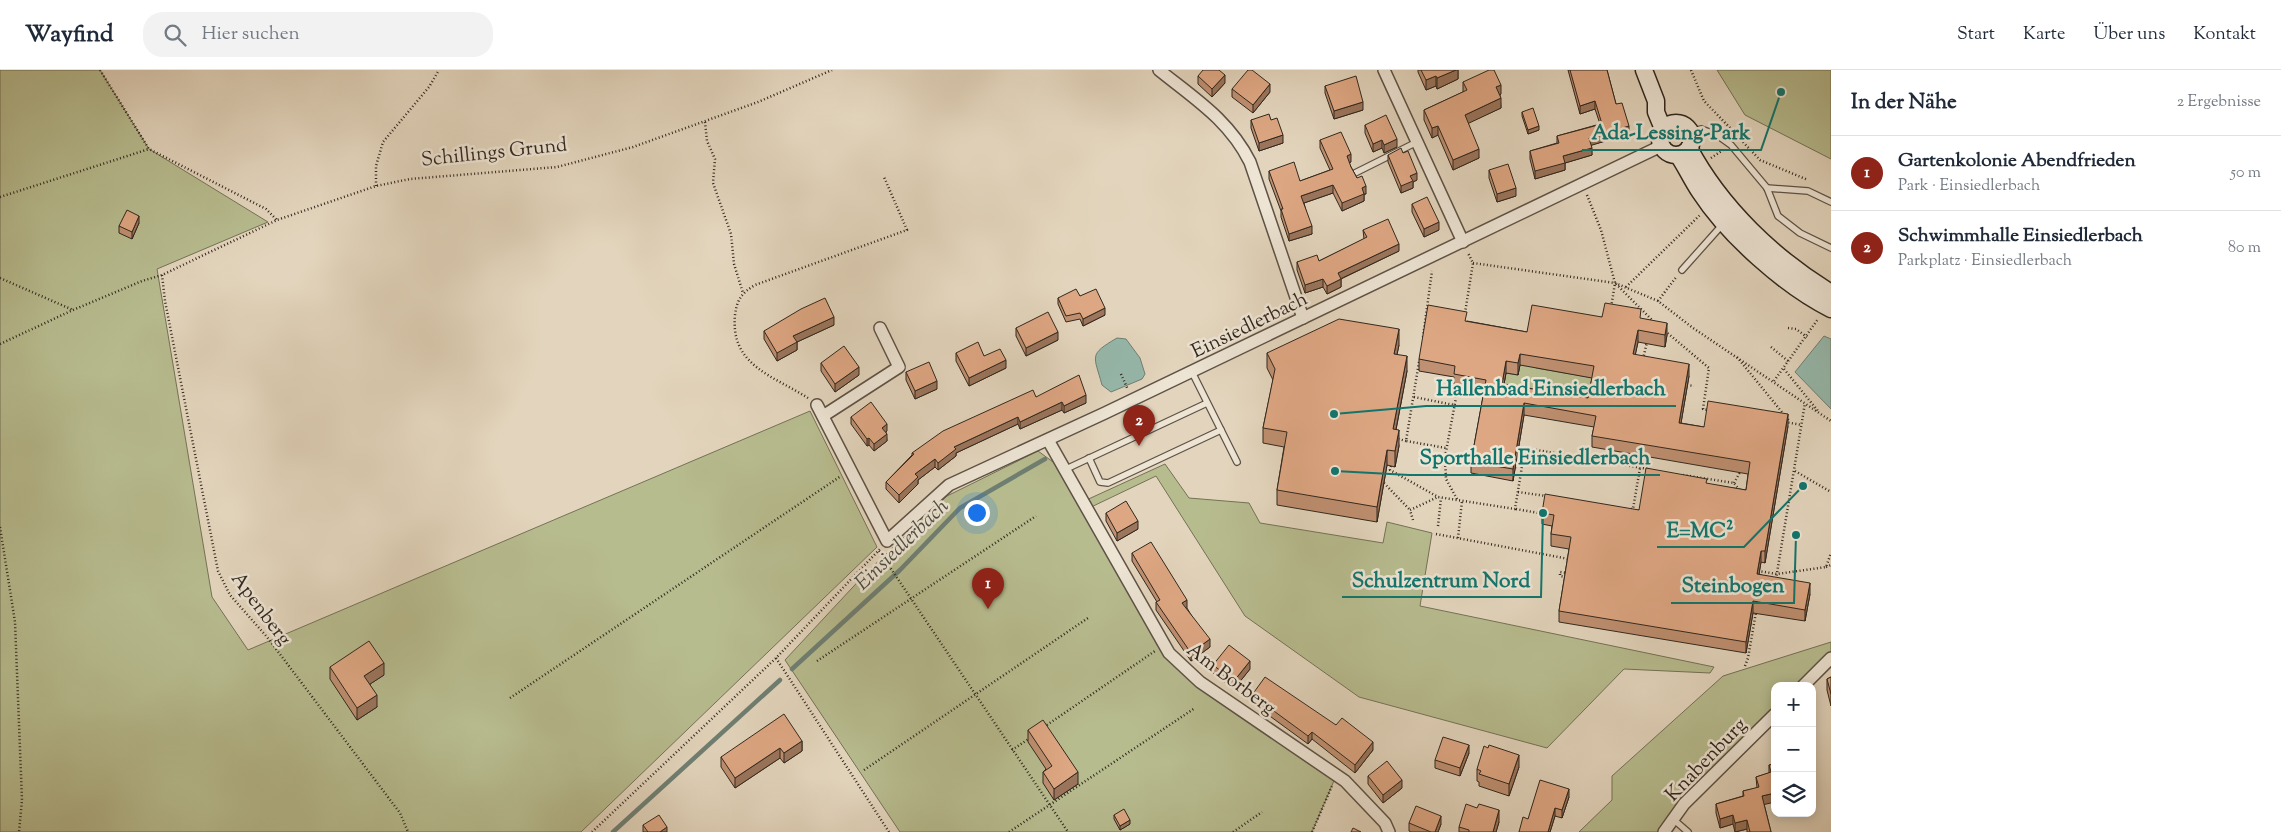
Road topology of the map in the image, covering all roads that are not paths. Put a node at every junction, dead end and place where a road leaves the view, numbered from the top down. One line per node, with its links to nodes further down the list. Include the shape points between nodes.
1 (1159, 70): 17 (street, via 1227,125 1240,142 1250,162)
2 (1384, 70): 6 (street)
3 (1644, 70): 4 (main road, via 1656,101 1656,112)
4 (1667, 126): 5 (main road, via 1686,126); 7 (main road, via 1660,140)
5 (1690, 132): 8 (main road, via 1691,143); 10 (lane, via 1701,129 1731,145)
6 (1417, 142): 9 (lane); 13 (street)
7 (1661, 146): 8 (main road, via 1667,152); 13 (street, Einsiedlerbach)
8 (1683, 152): 12 (main road, via 1700,192); 16 (main road, via 1754,233)
9 (1355, 173)
10 (1767, 188): 11 (lane, via 1808,192); 14 (lane, via 1778,216 1800,233)
11 (1831, 202)
12 (1724, 222): 15 (lane); 16 (main road, via 1767,265 1800,291)
13 (1463, 242): 17 (street, Einsiedlerbach)
14 (1831, 248)
15 (1682, 270)
16 (1830, 303)
17 (1303, 318): 19 (street, Einsiedlerbach)
18 (880, 328): 22 (street, via 899,367)
19 (1192, 372): 20 (lane); 24 (street, Einsiedlerbach)
20 (1207, 403): 23 (lane); 25 (lane)
21 (817, 405): 22 (street)
22 (823, 416): 24 (street, Einsiedlerbach, via 887,541 950,485)
23 (1221, 430): 25 (lane, via 1108,483 1100,482); 26 (lane)
24 (1048, 440): 27 (street, Am Borberg)
25 (1089, 458): 27 (lane)
26 (1237, 462)
27 (1064, 470): 32 (street, Am Borberg, via 1169,653 1200,682 1345,781 1386,823)
28 (1831, 658): 29 (street)
29 (1807, 682)
30 (1771, 718): 31 (street, Knabenburg, via 1684,804)
31 (1673, 819): 33 (street, Knabenburg); 34 (lane)
32 (1389, 832)
33 (1664, 832)
34 (1688, 832)

